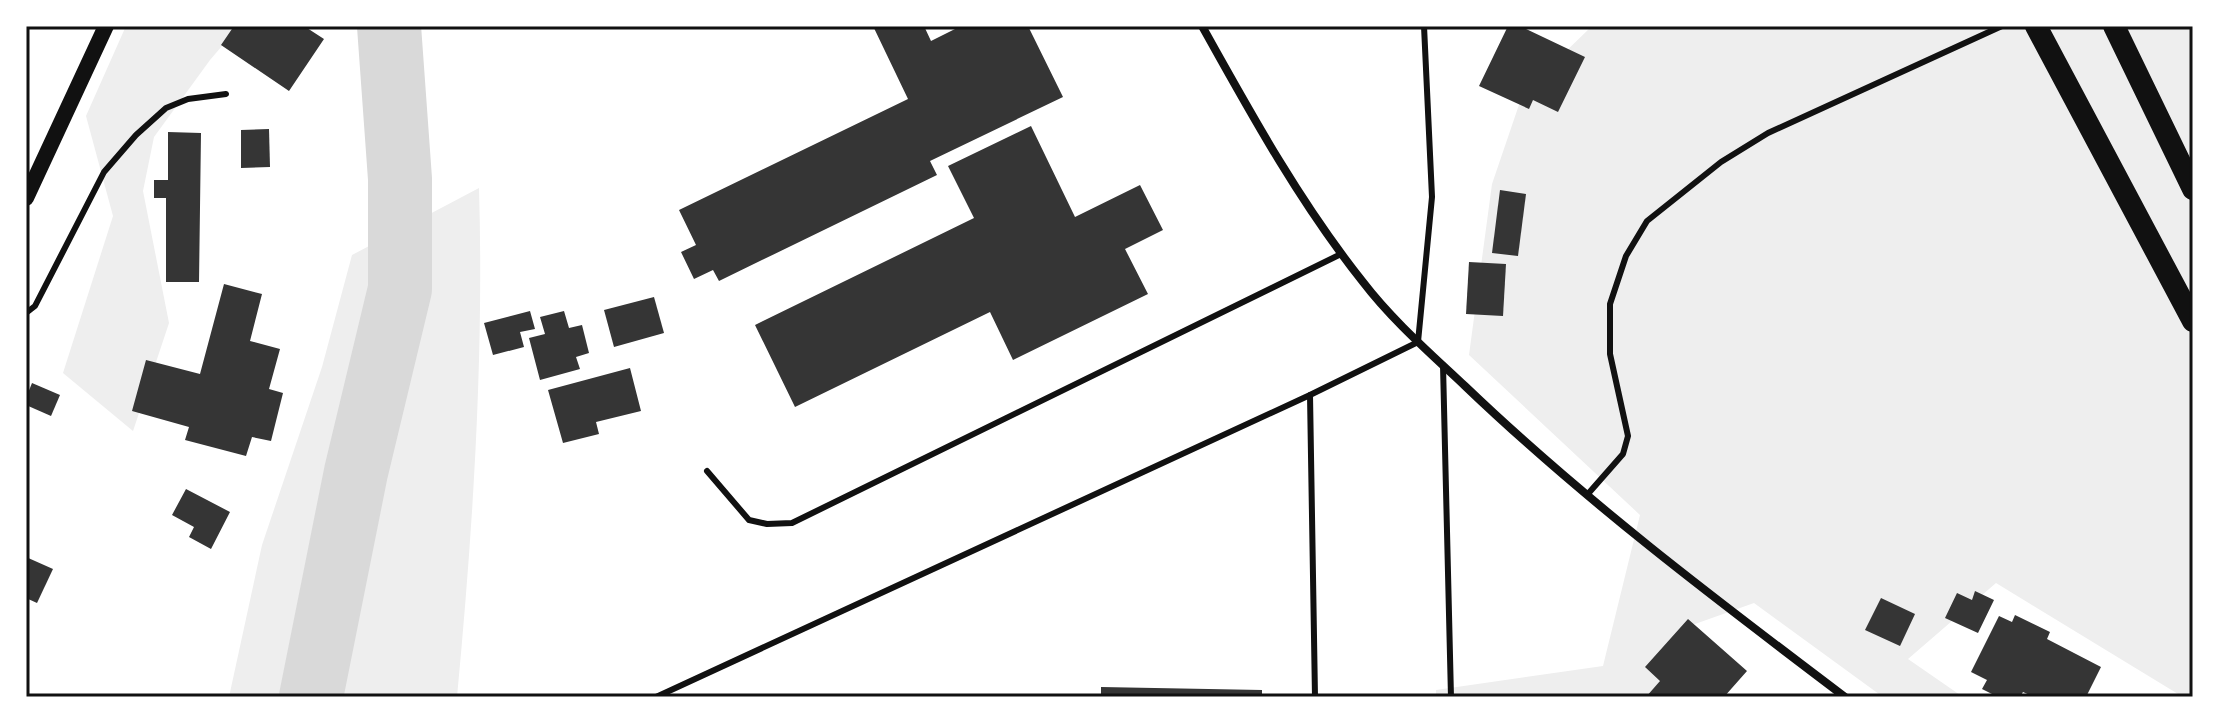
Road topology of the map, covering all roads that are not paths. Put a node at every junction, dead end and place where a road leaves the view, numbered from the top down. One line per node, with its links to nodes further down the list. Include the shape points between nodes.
1 (106, 26): 9 (main road)
2 (1202, 26): 10 (street, via 1260,130)
3 (1424, 26): 13 (lane, via 1432,197)
4 (2002, 26): 17 (lane, via 1768,133 1732,154 1647,221 1626,256 1610,304 1610,354 1628,436 1623,454)
5 (2036, 26): 12 (highway)
6 (2114, 26): 8 (highway)
7 (226, 94): 11 (lane, via 166,108 136,135 104,172 35,306)
8 (2193, 189)
9 (26, 198)
10 (1341, 254): 13 (street); 16 (lane, via 792,523 749,520)
11 (26, 313)
12 (2193, 321)
13 (1418, 342): 14 (street); 15 (lane)
14 (1443, 365): 17 (street); 20 (lane)
15 (1310, 395): 18 (lane); 19 (lane)
16 (707, 471)
17 (1587, 495): 21 (street)
18 (656, 697)
19 (1315, 697)
20 (1451, 697)
21 (1845, 697)

